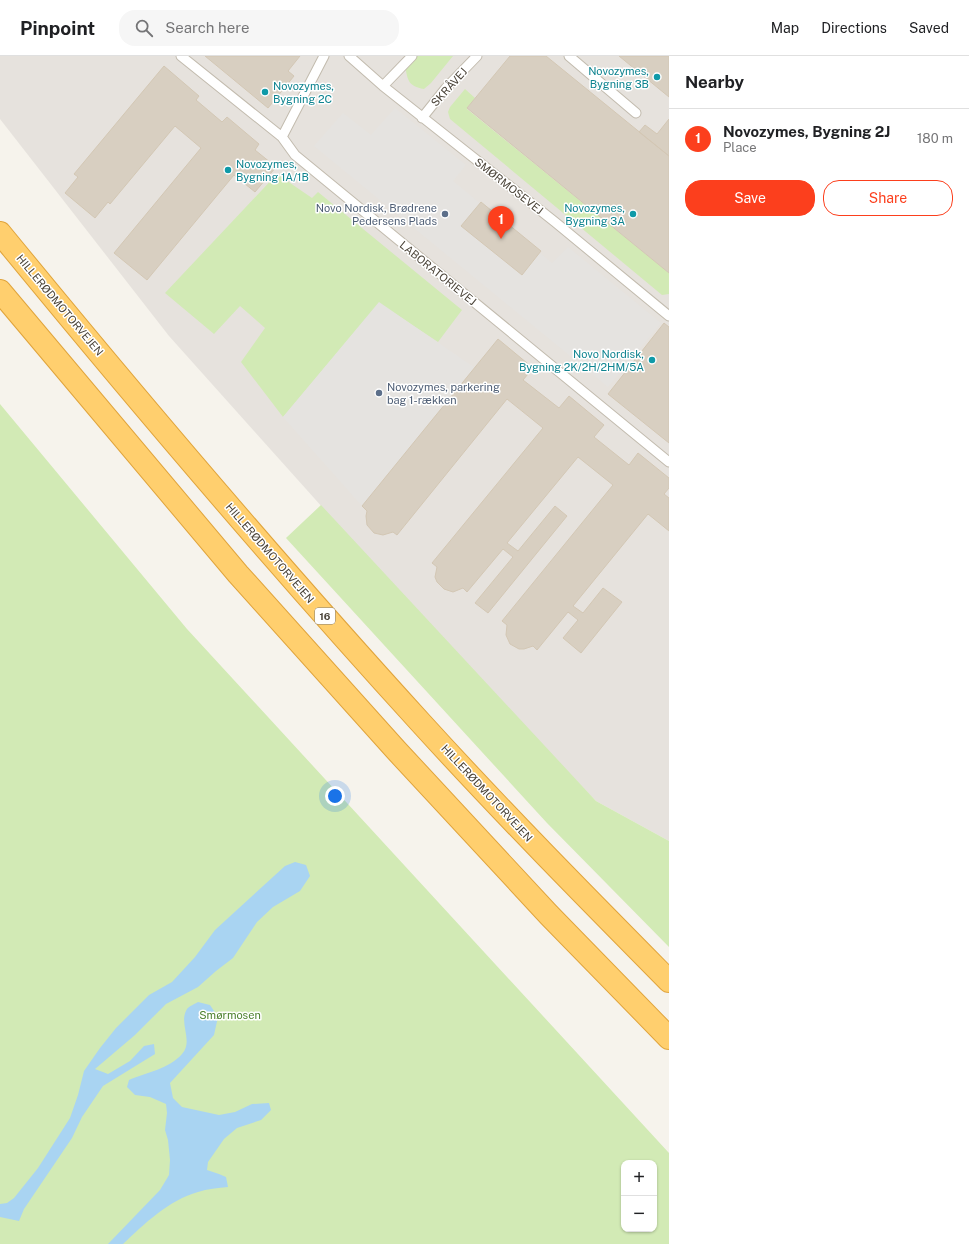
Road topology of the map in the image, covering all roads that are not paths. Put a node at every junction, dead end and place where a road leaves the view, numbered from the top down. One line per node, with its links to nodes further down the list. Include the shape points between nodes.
1 (181, 56): 10 (lane, LABORATORIEVEJ)
2 (324, 56): 10 (lane)
3 (349, 56): 7 (lane, SMØRMOSEVEJ)
4 (412, 56): 7 (lane)
5 (477, 56): 9 (lane, SKRÅVEJ)
6 (569, 56): 8 (lane)
7 (383, 86): 9 (lane, SMØRMOSEVEJ)
8 (636, 113)
9 (422, 118): 13 (lane, SMØRMOSEVEJ, via 555,222)
10 (282, 137): 14 (lane, LABORATORIEVEJ, via 295,155)
11 (0, 233): 15 (highway, HILLERØDMOTORVEJEN / 16, via 292,579 422,724 571,882)
12 (0, 291): 16 (highway, via 249,586 549,915)
13 (669, 316)
14 (669, 462)
15 (669, 981)
16 (669, 1038)

